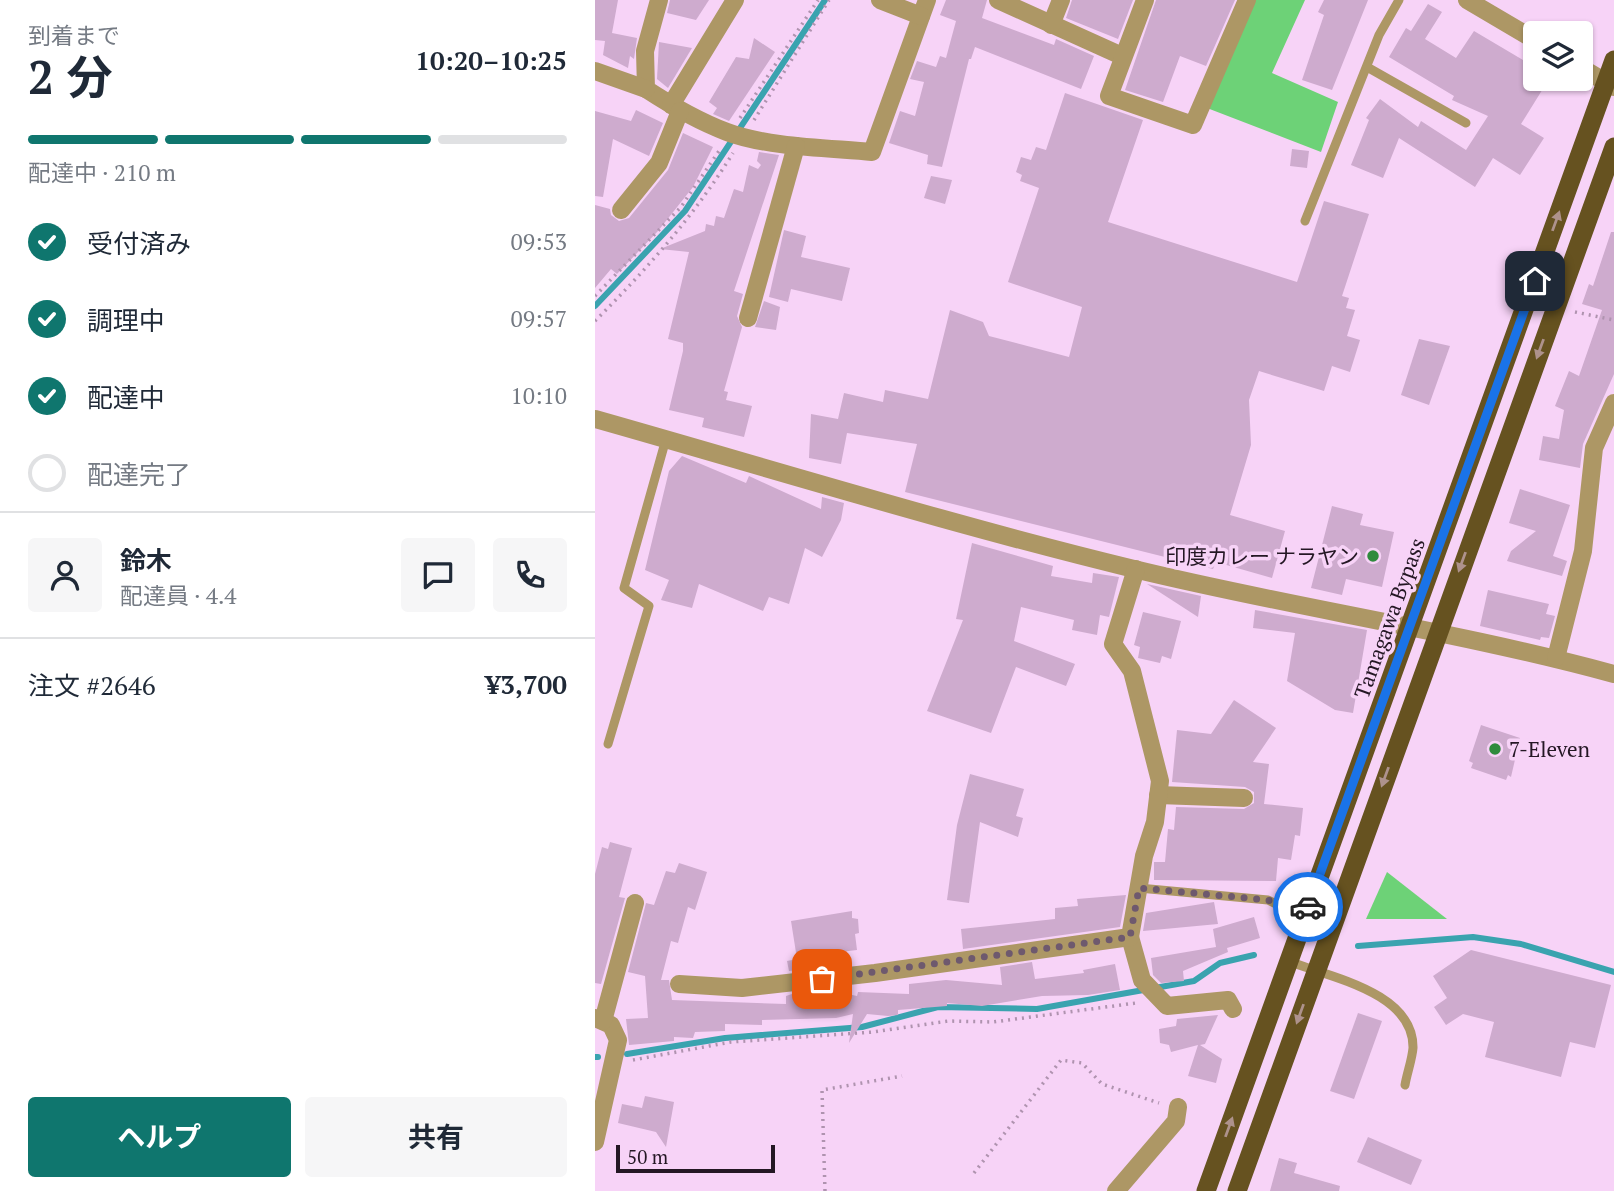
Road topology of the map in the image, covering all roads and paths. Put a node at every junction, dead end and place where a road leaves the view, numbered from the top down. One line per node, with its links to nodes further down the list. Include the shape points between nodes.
1 (659, 0): 21 (street, via 645,51)
2 (735, 0): 22 (street)
3 (817, 0): 24 (path)
4 (829, 0): 24 (path)
5 (880, 0): 12 (street)
6 (998, 0): 13 (street)
7 (1061, 0): 13 (street)
8 (1145, 0): 15 (street)
9 (1247, 0): 15 (street, via 1193,125 1109,96)
10 (1399, 0): 17 (lane)
11 (1467, 0): 14 (street)
12 (924, 8): 25 (street, via 872,152)
13 (1051, 25): 15 (street)
14 (1523, 33)
15 (1122, 56)
16 (1614, 60): 20 (highway, Tamagawa Bypass)
17 (1367, 67): 23 (lane); 28 (lane)
18 (595, 71): 21 (street)
19 (1593, 74): 20 (street)
20 (1610, 85): 36 (highway, Tamagawa Bypass, one-way to 20)
21 (646, 89): 22 (street)
22 (676, 108): 24 (street); 27 (street, via 659,163)
23 (1466, 123)
24 (737, 135): 25 (street); 29 (path, via 681,207); 33 (path, via 683,226)
25 (796, 146): 31 (street)
26 (1614, 147): 37 (highway, one-way to 37)
27 (621, 210)
28 (1304, 221)
29 (595, 296)
30 (1575, 312): 32 (path)
31 (748, 318)
32 (1614, 320)
33 (595, 321)
34 (1614, 403): 42 (street, via 1594,448 1583,551)
35 (595, 419): 38 (street)
36 (1482, 429): 37 (highway); 40 (highway, Tamagawa Bypass)
37 (1507, 437): 41 (highway, one-way to 41)
38 (666, 439): 39 (street, via 929,516); 44 (lane, via 624,588 649,606)
39 (1136, 569): 40 (street); 45 (street, via 1113,644 1132,671 1160,781)
40 (1410, 626): 41 (street); 49 (highway, Tamagawa Bypass)
41 (1437, 631): 42 (street); 52 (highway, one-way to 52)
42 (1556, 658): 43 (street)
43 (1614, 674)
44 (608, 744)
45 (1158, 795): 46 (street); 47 (street)
46 (1244, 798)
47 (1139, 888): 49 (lane, via 1268,900); 50 (street)
48 (635, 903): 56 (street)
49 (1304, 918): 51 (highway, Tamagawa Bypass)
50 (1130, 937): 53 (street, via 742,988); 54 (street, via 1142,980)
51 (1288, 961): 52 (lane); 65 (highway, Tamagawa Bypass, one-way to 51)
52 (1315, 972): 59 (lane, via 1377,994 1403,1014 1413,1046); 66 (highway, one-way to 66)
53 (679, 984)
54 (1156, 997): 55 (street, via 1167,1006 1228,1000); 57 (path, via 993,1022 948,1021 873,1032 731,1042)
55 (1233, 1009)
56 (599, 1019): 57 (street, via 611,1026 618,1040)
57 (615, 1064): 61 (street)
58 (902, 1076): 63 (path, via 822,1090)
59 (1405, 1085)
60 (1178, 1107): 62 (path, via 1102,1084 1082,1063 1061,1060); 64 (street, via 1176,1121)
61 (595, 1142)
62 (974, 1173)
63 (825, 1191)
64 (1116, 1191)
65 (1206, 1191)
66 (1237, 1191)

